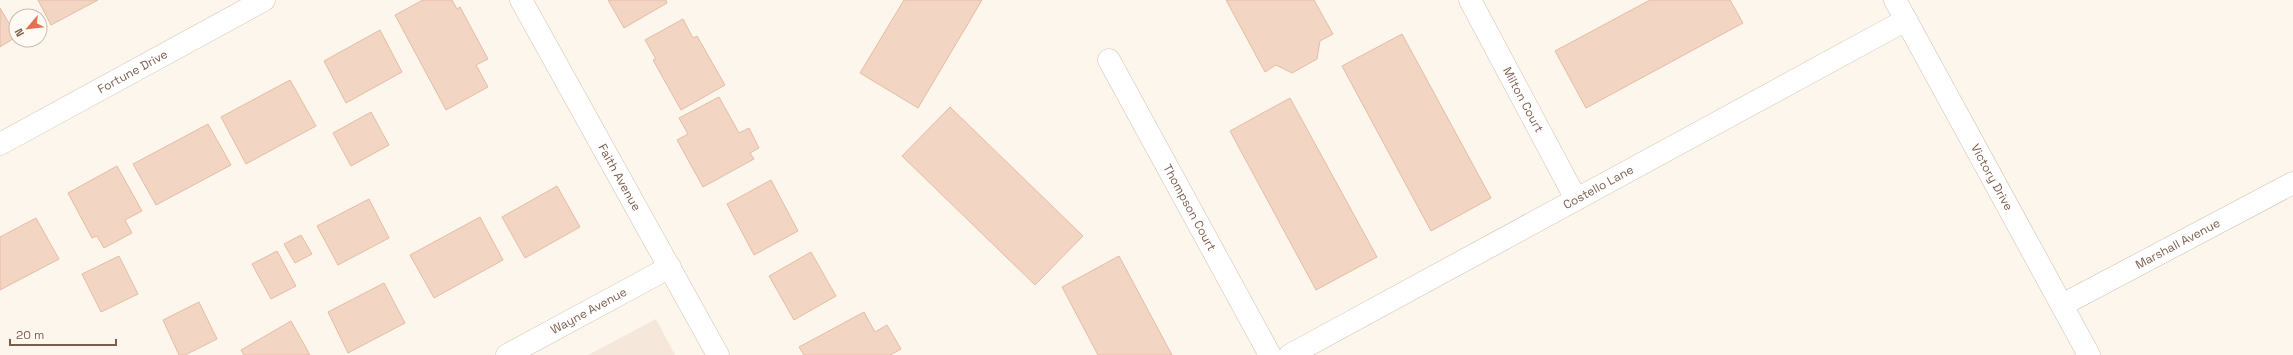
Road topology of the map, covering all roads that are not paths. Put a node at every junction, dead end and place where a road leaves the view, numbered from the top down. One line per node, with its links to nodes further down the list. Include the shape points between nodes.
1 (264, 0): 7 (street, Fortune Drive)
2 (521, 0): 10 (street, Faith Avenue)
3 (1470, 0): 9 (street, Milton Court)
4 (1896, 0): 5 (street, Victory Drive)
5 (1906, 20): 9 (street, Costello Lane); 11 (street, Victory Drive)
6 (1109, 60): 14 (street, Thompson Court)
7 (0, 144)
8 (2293, 183): 11 (street, Marshall Avenue)
9 (1576, 199): 15 (street, Costello Lane)
10 (670, 267): 12 (street, Wayne Avenue); 13 (street, Faith Avenue)
11 (2062, 305): 16 (street, Victory Drive)
12 (507, 355)
13 (718, 355)
14 (1270, 355)
15 (1290, 355)
16 (2089, 355)

